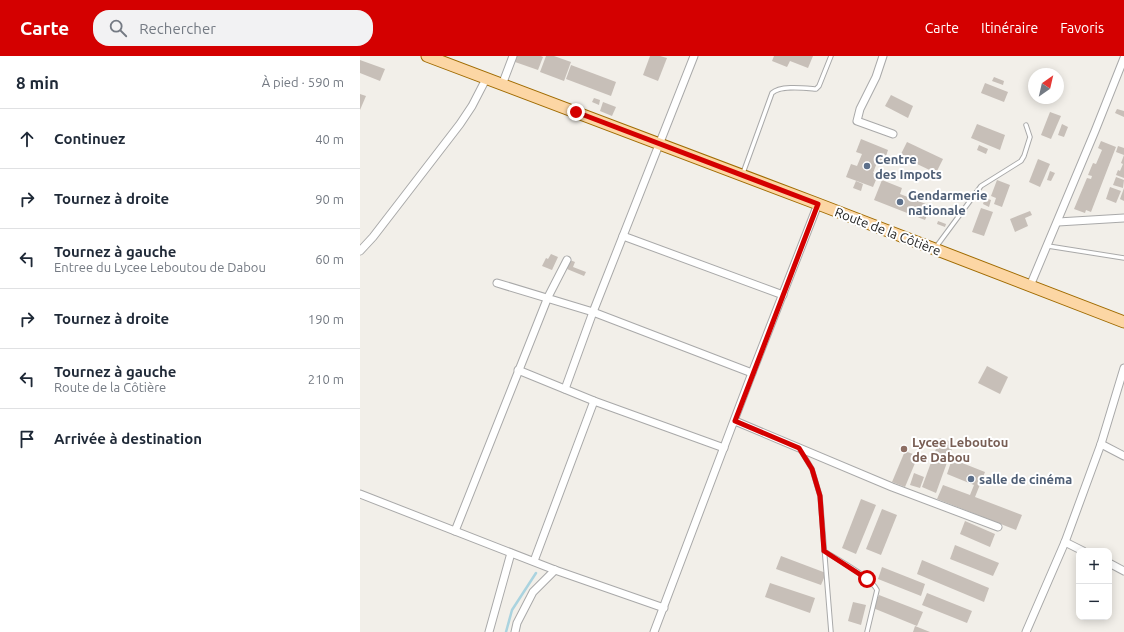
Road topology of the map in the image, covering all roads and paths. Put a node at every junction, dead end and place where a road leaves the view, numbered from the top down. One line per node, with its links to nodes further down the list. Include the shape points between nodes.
1 (427, 56): 7 (main road, Route de la Côtière)
2 (513, 56): 8 (street)
3 (694, 56): 11 (street)
4 (831, 56): 12 (lane, via 816,89 782,89 772,93)
5 (883, 56): 10 (street, via 857,121)
6 (1124, 58): 15 (street)
7 (486, 79): 8 (main road, Route de la Côtière); 19 (street, via 460,124)
8 (502, 85): 11 (main road, Route de la Côtière)
9 (1026, 125): 18 (lane, via 1030,137 1021,161 981,186)
10 (893, 134)
11 (660, 144): 12 (main road, Route de la Côtière); 16 (street)
12 (742, 176): 13 (main road, Route de la Côtière)
13 (818, 204): 18 (main road, Route de la Côtière); 24 (street)
14 (1124, 218): 15 (street)
15 (1058, 222): 17 (street)
16 (623, 236): 24 (street); 26 (street)
17 (1048, 246): 20 (lane); 23 (street)
18 (934, 250): 23 (main road, Route de la Côtière)
19 (360, 251)
20 (1124, 258)
21 (567, 260): 25 (street)
22 (497, 283): 25 (street)
23 (1030, 286): 27 (main road, Route de la Côtière)
24 (783, 295): 30 (street)
25 (548, 297): 26 (street); 29 (street)
26 (593, 312): 30 (street); 31 (street)
27 (1124, 322)
28 (1124, 368): 34 (street)
29 (518, 370): 31 (street); 40 (street)
30 (752, 373): 33 (street)
31 (565, 389): 32 (street)
32 (594, 401): 35 (street); 45 (street)
33 (735, 421): 35 (street); 36 (street)
34 (1100, 444): 37 (street); 41 (street)
35 (724, 448): 49 (street)
36 (799, 448): 39 (street); 43 (lane, via 812,469 820,496)
37 (1124, 456)
38 (360, 494): 40 (street)
39 (998, 527)
40 (454, 531): 44 (street)
41 (1065, 542): 42 (street); 55 (street)
42 (1077, 548)
43 (824, 551): 53 (lane); 54 (lane, via 875,586 877,590)
44 (511, 553): 45 (street); 50 (street)
45 (534, 561): 47 (street)
46 (1112, 565): 48 (street)
47 (555, 570): 49 (street); 51 (street, via 533,592)
48 (1124, 571)
49 (664, 608): 52 (street)
50 (489, 632)
51 (515, 632)
52 (654, 632)
53 (831, 632)
54 (867, 632)
55 (1026, 632)

